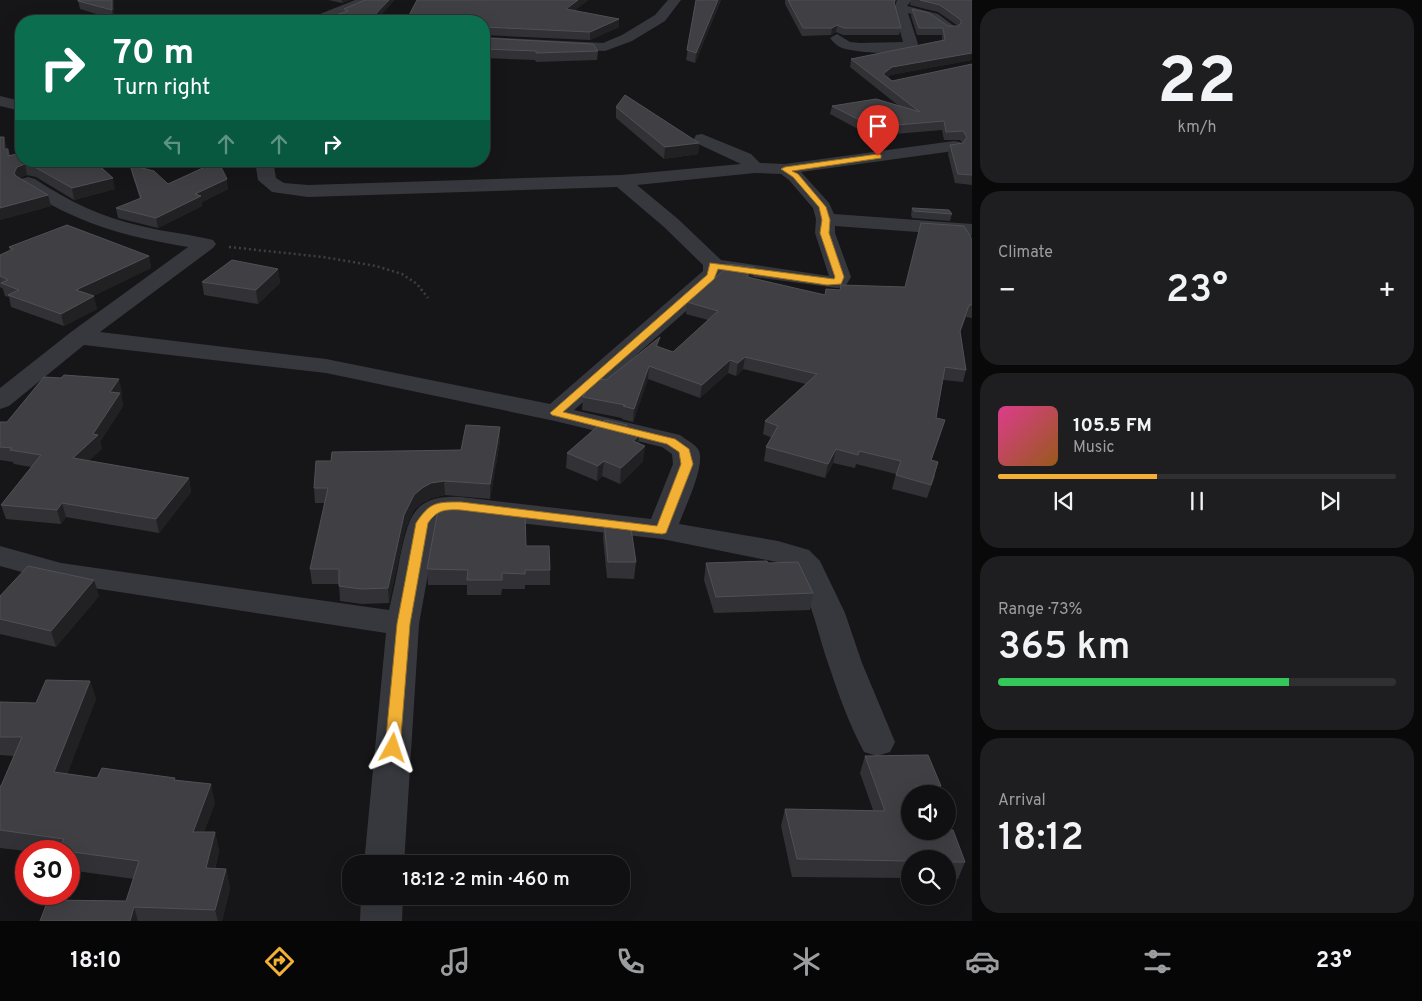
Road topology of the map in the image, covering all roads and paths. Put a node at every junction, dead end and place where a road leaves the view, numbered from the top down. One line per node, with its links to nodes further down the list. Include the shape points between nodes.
1 (366, 0): 4 (street)
2 (674, 0): 7 (street, via 660,18 605,47)
3 (902, 2): 5 (street, via 936,16); 6 (street, via 911,44 908,46 848,46)
4 (330, 15)
5 (951, 29)
6 (837, 38)
7 (490, 41)
8 (0, 101): 9 (street)
9 (15, 105)
10 (702, 140): 13 (street, via 745,158)
11 (954, 146): 14 (street)
12 (265, 167): 15 (street, via 267,180 279,188 308,191)
13 (755, 168): 14 (street); 15 (street)
14 (785, 169): 17 (street, via 822,207)
15 (621, 181): 20 (street, via 671,223)
16 (28, 184): 19 (street, via 71,209 127,229)
17 (826, 220): 18 (street); 20 (street, via 824,233 840,277 837,282 760,274)
18 (972, 230)
19 (206, 244): 21 (path, via 376,266 402,274 417,284); 22 (street)
20 (713, 265): 24 (street, via 711,277)
21 (428, 298)
22 (78, 337): 23 (street); 24 (street, via 326,366)
23 (0, 401)
24 (556, 413): 25 (street, via 671,441 685,451 687,464)
25 (662, 530): 27 (street, via 440,505 422,523); 28 (street, via 778,550 804,562 829,612 845,663)
26 (0, 556): 27 (street, via 61,573)
27 (403, 624): 29 (street)
28 (877, 742)
29 (385, 855)
30 (382, 905): 31 (street)
31 (381, 921)

